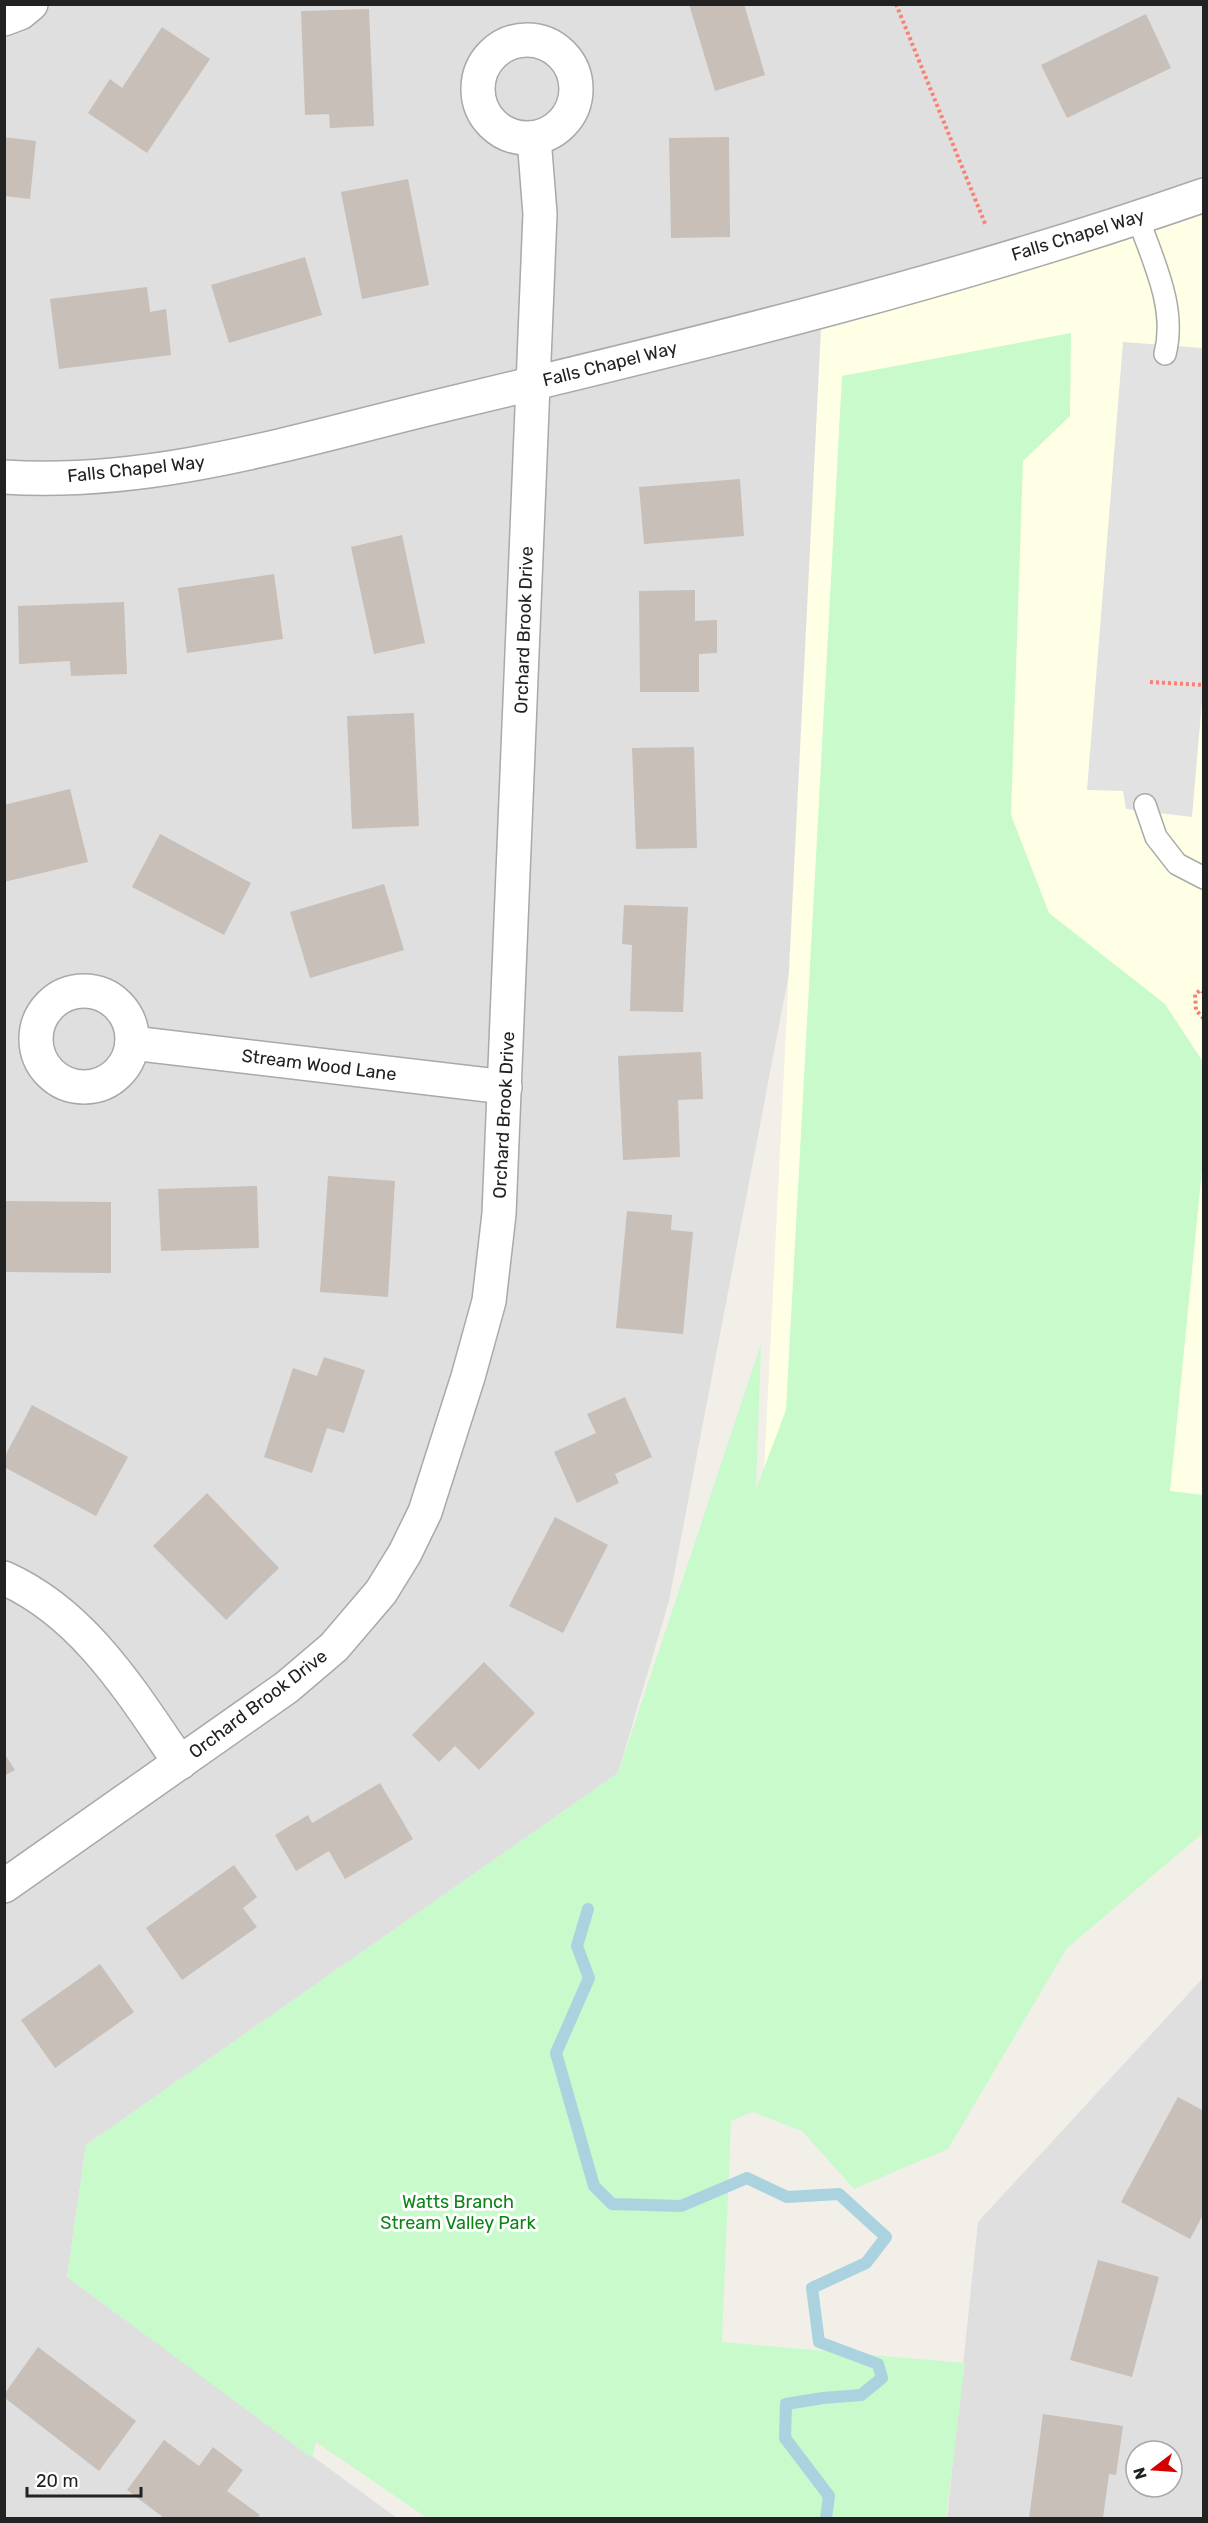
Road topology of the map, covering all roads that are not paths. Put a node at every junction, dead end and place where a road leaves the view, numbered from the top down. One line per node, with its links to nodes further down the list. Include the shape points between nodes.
1 (30, 4): 2 (street, via 20,14)
2 (4, 19)
3 (534, 138): 7 (street, Orchard Brook Drive, via 540,214)
4 (1203, 195): 5 (street, Falls Chapel Way)
5 (1138, 218): 6 (lane, via 1170,324); 7 (street, Falls Chapel Way, via 800,315)
6 (1165, 354)
7 (534, 384): 8 (street, Falls Chapel Way, via 214,460 85,478); 12 (street, Orchard Brook Drive)
8 (4, 477)
9 (1145, 805): 10 (lane, via 1156,837 1177,864)
10 (1203, 878)
11 (132, 1043): 12 (street, Stream Wood Lane)
12 (505, 1087): 14 (street, Orchard Brook Drive, via 499,1214 489,1301 425,1512 381,1592 334,1647 286,1687)
13 (4, 1578): 14 (street, via 55,1608 92,1641)
14 (180, 1763): 15 (street, Orchard Brook Drive)
15 (4, 1886)

